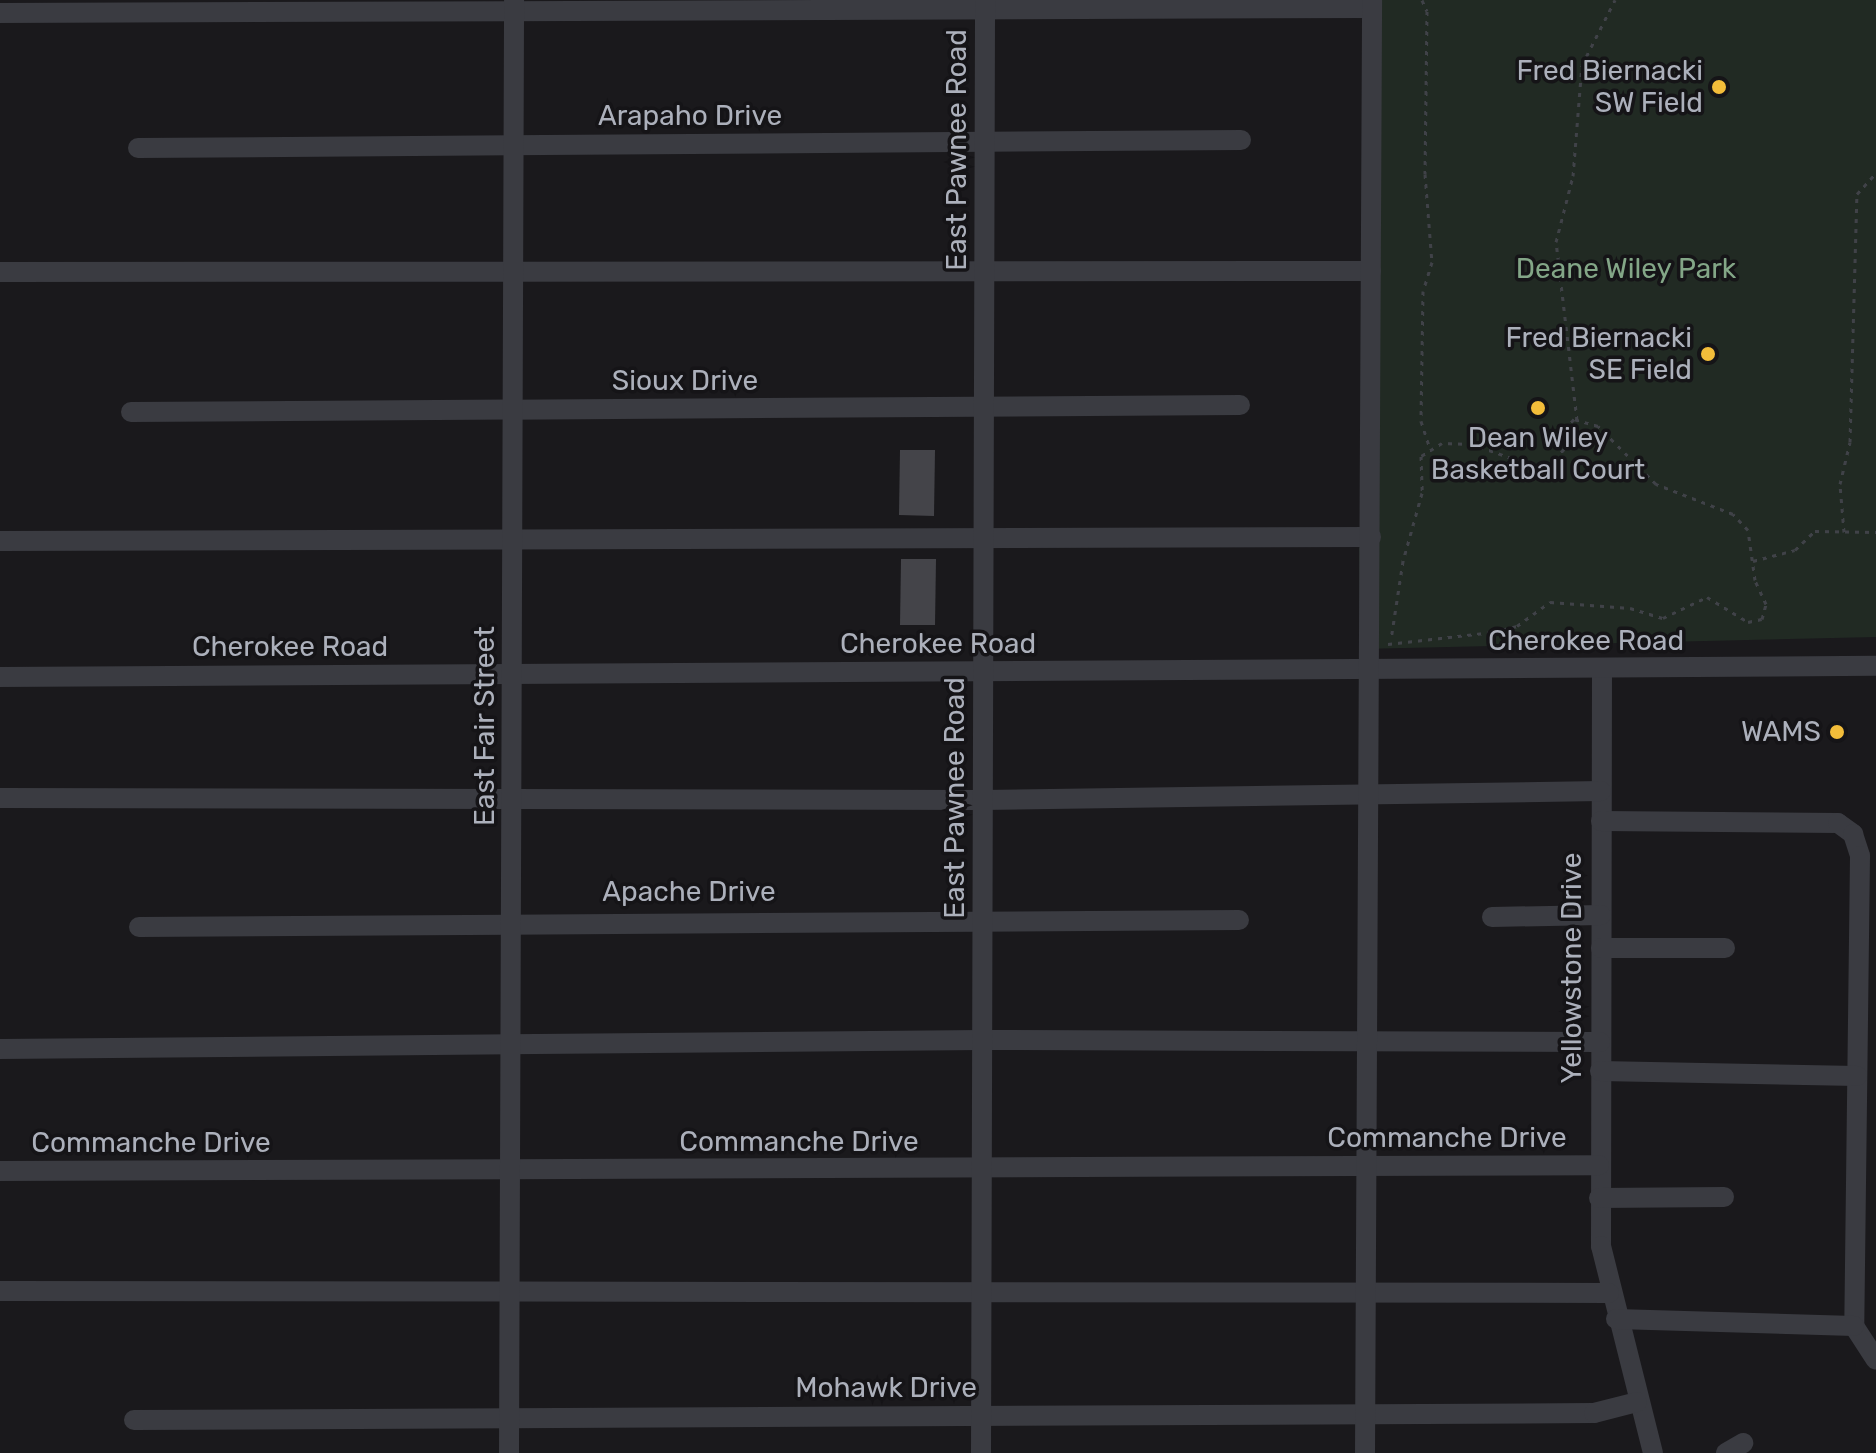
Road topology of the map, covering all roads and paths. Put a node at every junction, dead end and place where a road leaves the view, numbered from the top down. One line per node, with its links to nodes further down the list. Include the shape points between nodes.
1 (1422, 0): 21 (path, via 1427,11 1425,174 1432,262 1423,291 1421,421)
2 (1615, 0): 20 (path, via 1582,65 1573,176 1556,242)
3 (1372, 4): 5 (street); 13 (street)
4 (514, 5): 5 (street); 6 (street); 9 (street, East Fair Street)
5 (985, 6): 8 (street, East Pawnee Road)
6 (0, 13)
7 (1241, 140): 8 (street, Arapaho Drive)
8 (984, 142): 9 (street, Arapaho Drive); 12 (street, East Pawnee Road)
9 (513, 144): 10 (street, Arapaho Drive); 15 (street, East Fair Street)
10 (138, 148)
11 (1876, 173): 22 (path, via 1857,194 1850,442 1840,484)
12 (984, 269): 13 (street); 15 (street); 17 (street, East Pawnee Road)
13 (1371, 271): 24 (street)
14 (0, 272): 15 (street)
15 (513, 274): 18 (street, East Fair Street)
16 (1240, 405): 17 (street, Sioux Drive)
17 (984, 407): 18 (street, Sioux Drive); 25 (street, East Pawnee Road)
18 (512, 410): 19 (street, Sioux Drive); 27 (street, East Fair Street)
19 (131, 412)
20 (1577, 420): 21 (path, via 1564,430 1564,449 1540,468 1472,444 1442,443); 28 (path, via 1598,426 1656,484 1733,514 1748,530)
21 (1431, 450): 29 (path, via 1421,456 1422,493)
22 (1844, 532): 23 (path); 28 (path, via 1815,531 1795,550)
23 (1876, 532)
24 (1371, 537): 25 (street); 32 (street)
25 (984, 539): 27 (street); 33 (street, East Pawnee Road)
26 (0, 541): 27 (street)
27 (513, 542): 34 (street, East Fair Street)
28 (1752, 562): 29 (path, via 1766,604 1762,619 1748,622 1707,597 1663,618 1630,608 1550,602 1517,626 1493,632)
29 (1391, 639): 32 (path)
30 (1876, 666): 31 (street, Cherokee Road)
31 (1602, 669): 32 (street, Cherokee Road); 36 (street, Yellowstone Drive)
32 (1370, 670): 33 (street, Cherokee Road); 37 (street)
33 (984, 671): 34 (street, Cherokee Road); 40 (street, East Pawnee Road)
34 (513, 674): 35 (street, Cherokee Road); 39 (street, East Fair Street)
35 (0, 677)
36 (1601, 791): 37 (street); 41 (street, Yellowstone Drive)
37 (1368, 794): 40 (street); 51 (street)
38 (0, 798): 39 (street)
39 (513, 800): 40 (street); 46 (street, East Fair Street)
40 (983, 800): 44 (street, East Pawnee Road)
41 (1601, 821): 42 (street, Yellowstone Drive); 56 (street, via 1838,823 1853,834 1860,856)
42 (1601, 915): 43 (street); 48 (street, Yellowstone Drive)
43 (1492, 917)
44 (982, 920): 45 (street, Apache Drive); 46 (street, Apache Drive); 50 (street, East Pawnee Road)
45 (1239, 920)
46 (513, 921): 47 (street, Apache Drive); 53 (street, East Fair Street)
47 (139, 927)
48 (1601, 948): 49 (street); 52 (street, Yellowstone Drive)
49 (1725, 948)
50 (982, 1040): 51 (street); 53 (street); 59 (street, East Pawnee Road)
51 (1365, 1042): 52 (street); 57 (street)
52 (1600, 1042): 55 (street, Yellowstone Drive)
53 (512, 1045): 54 (street); 61 (street, East Fair Street)
54 (0, 1049)
55 (1600, 1071): 56 (street); 58 (street, Yellowstone Drive)
56 (1857, 1076): 70 (street)
57 (1364, 1165): 58 (street, Commanche Drive); 59 (street, Commanche Drive); 66 (street)
58 (1599, 1165): 63 (street, Yellowstone Drive)
59 (981, 1169): 61 (street, Commanche Drive); 65 (street, East Pawnee Road)
60 (0, 1171): 61 (street, Commanche Drive)
61 (511, 1171): 68 (street, East Fair Street)
62 (1724, 1197): 63 (street)
63 (1599, 1198): 67 (street, Yellowstone Drive)
64 (0, 1291): 68 (street)
65 (981, 1293): 66 (street); 68 (street); 74 (street, East Pawnee Road)
66 (1365, 1293): 67 (street); 73 (street)
67 (1609, 1293): 69 (street, Yellowstone Drive)
68 (510, 1294): 75 (street, East Fair Street)
69 (1616, 1319): 70 (street); 72 (street, Yellowstone Drive)
70 (1854, 1326): 71 (street)
71 (1876, 1360)
72 (1637, 1402): 73 (street, Mohawk Drive, via 1594,1413); 80 (street, Yellowstone Drive)
73 (1365, 1414): 74 (street, Mohawk Drive); 79 (street)
74 (981, 1416): 75 (street, Mohawk Drive); 78 (street, East Pawnee Road)
75 (510, 1417): 76 (street, Mohawk Drive); 77 (street, East Fair Street)
76 (134, 1420)
77 (509, 1453)
78 (981, 1453)
79 (1365, 1453)
80 (1653, 1453)

